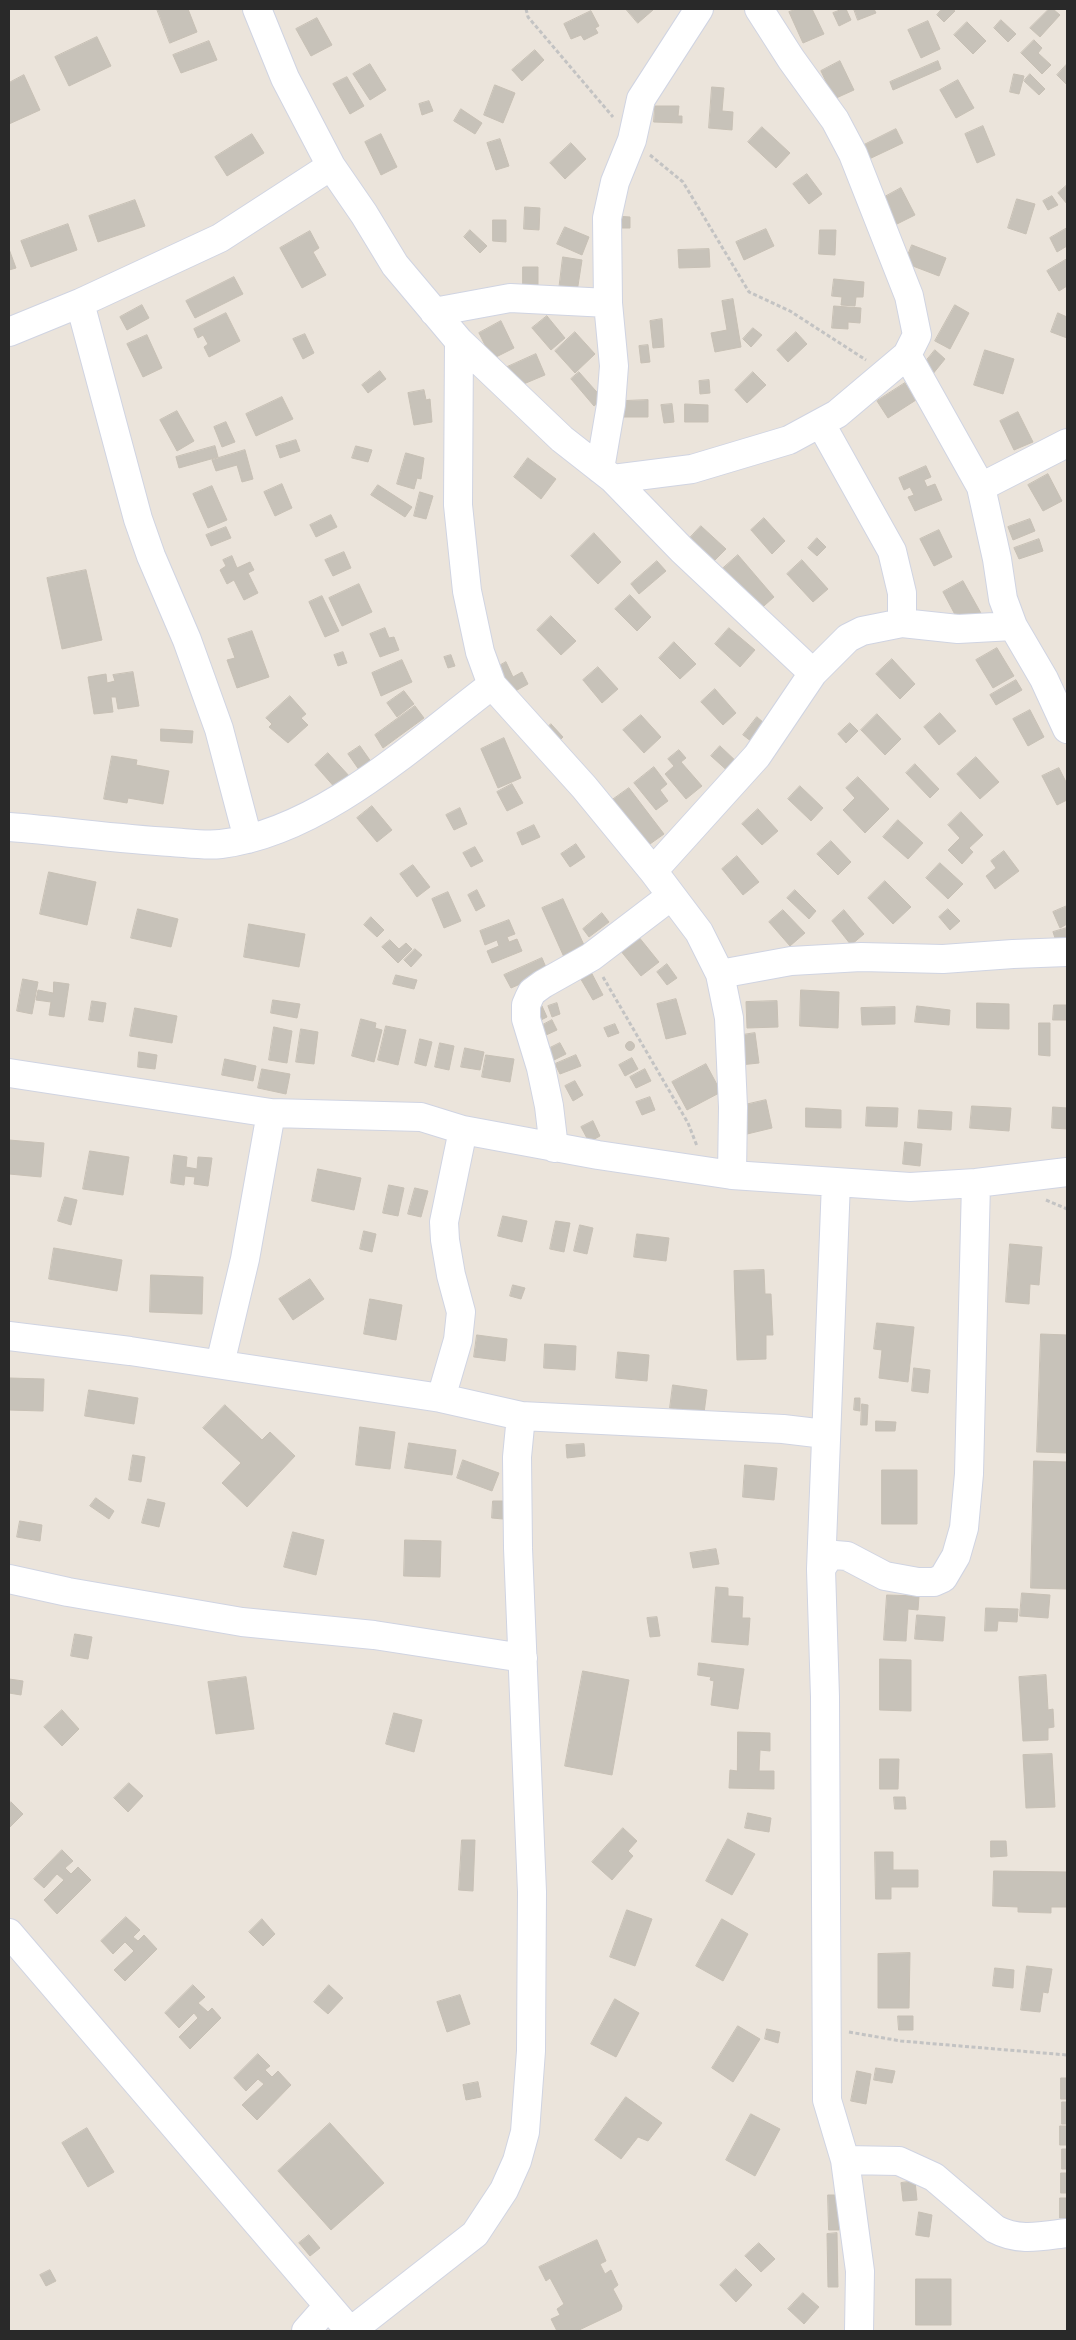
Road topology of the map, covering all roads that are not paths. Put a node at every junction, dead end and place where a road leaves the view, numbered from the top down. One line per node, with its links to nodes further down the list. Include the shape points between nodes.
1 (257, 9): 4 (street, via 285,78)
2 (699, 9): 6 (street, via 641,99 632,140 614,182 607,218)
3 (760, 9): 10 (street, via 835,120 853,154 909,296 917,335)
4 (332, 166): 5 (street, via 220,238); 7 (street, via 395,265)
5 (80, 303): 8 (street); 22 (street, via 138,518 219,729)
6 (608, 303): 7 (street, via 510,298); 13 (street, via 614,366)
7 (434, 312): 9 (street)
8 (9, 332)
9 (459, 341): 13 (street, via 562,439); 19 (street, via 458,505 462,554 480,652)
10 (907, 355): 11 (street, via 837,414); 14 (street)
11 (820, 424): 13 (street, via 789,440 692,469); 15 (street, via 892,551 902,593)
12 (1067, 443): 14 (street)
13 (606, 474): 17 (street)
14 (981, 487): 16 (street, via 1002,599)
15 (902, 623): 16 (street, via 958,629); 17 (street, via 862,631 848,638)
16 (1013, 626): 18 (street)
17 (813, 673): 23 (street, via 757,756)
18 (1056, 675): 20 (street)
19 (492, 685): 22 (street, via 347,796 287,826); 23 (street, via 584,787)
20 (1067, 730)
21 (9, 827): 22 (street, via 151,841 219,844)
22 (248, 839)
23 (653, 871): 24 (street)
24 (671, 896): 26 (street, via 699,932); 30 (street, via 591,957 532,992 526,1005 526,1019 549,1106)
25 (1067, 952): 26 (street, via 943,959 861,957 791,960)
26 (720, 974): 32 (street, via 730,1038 733,1107)
27 (9, 1073): 28 (street)
28 (271, 1113): 29 (street, via 420,1117); 36 (street, via 245,1259)
29 (463, 1130): 30 (street); 37 (street, via 444,1222 451,1275 461,1312 458,1340)
30 (554, 1148): 32 (street)
31 (1067, 1172): 34 (street)
32 (720, 1174): 33 (street)
33 (836, 1182): 34 (street, via 910,1187); 39 (street)
34 (976, 1183): 40 (street, via 969,1474 964,1528 956,1556 947,1574 934,1582 885,1576 842,1555 828,1558)
35 (9, 1336): 36 (street)
36 (220, 1364): 37 (street)
37 (441, 1398): 38 (street)
38 (521, 1416): 39 (street, via 774,1428); 42 (street, via 517,1466)
39 (825, 1434): 40 (street)
40 (821, 1570): 44 (street, via 827,2100)
41 (9, 1579): 42 (street, via 242,1622 374,1635)
42 (523, 1658): 48 (street, via 532,1892 531,2051 525,2132 517,2162 504,2190 475,2234)
43 (9, 1933): 46 (street)
44 (845, 2160): 45 (street, via 899,2161 934,2177 1006,2235 1025,2239); 49 (street, via 860,2271)
45 (1067, 2233)
46 (328, 2306): 47 (street); 48 (street)
47 (306, 2331)
48 (350, 2331)
49 (859, 2331)

